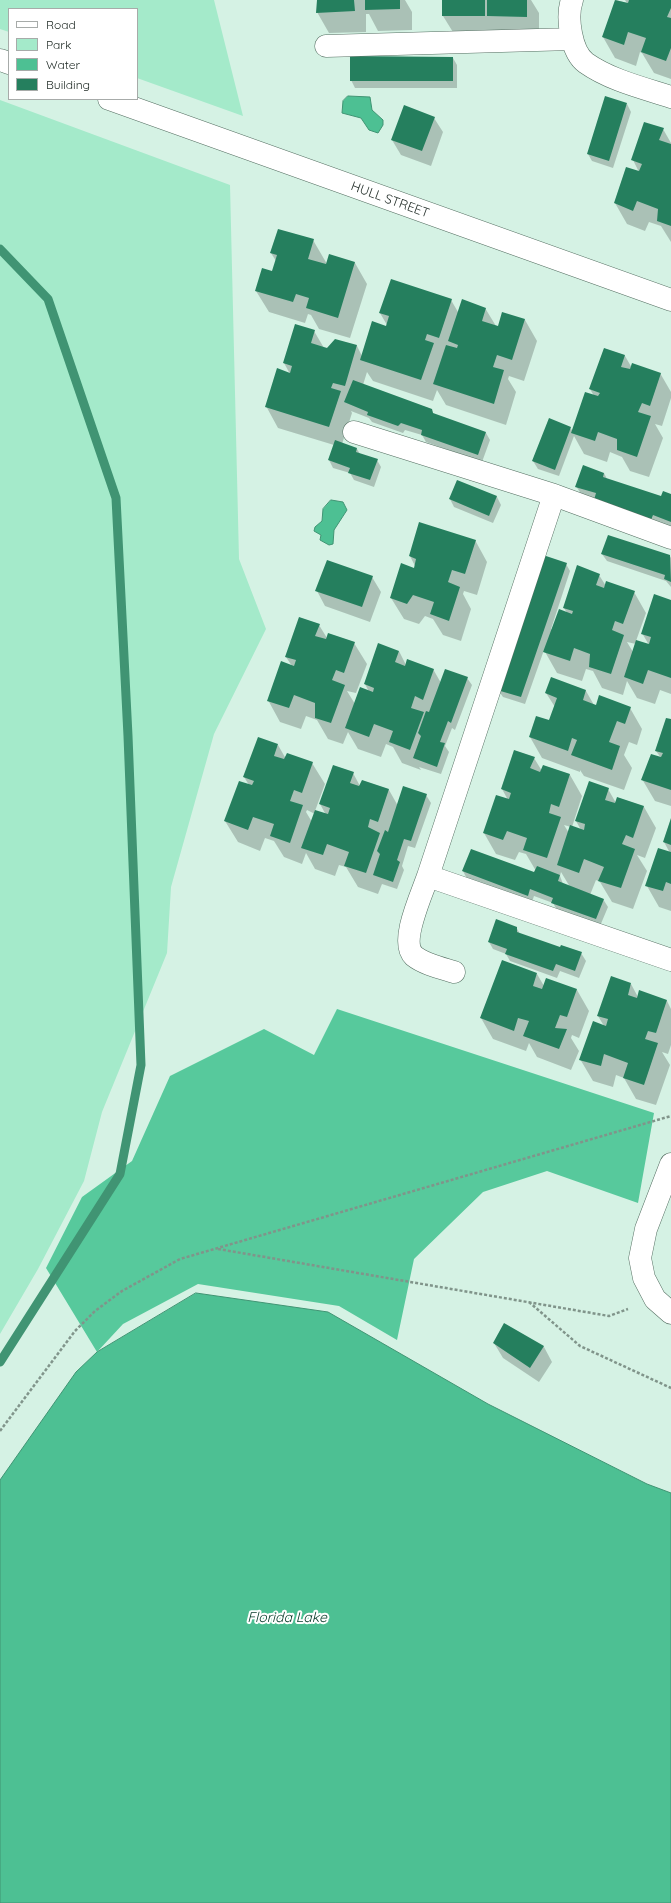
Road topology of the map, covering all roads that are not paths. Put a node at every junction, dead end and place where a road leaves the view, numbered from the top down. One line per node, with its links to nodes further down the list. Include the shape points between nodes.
1 (572, 0): 2 (street, via 569,25)
2 (572, 39): 3 (street); 4 (street, via 584,62 629,83)
3 (326, 46)
4 (671, 97)
5 (112, 100): 6 (street, HULL STREET)
6 (671, 300)
7 (354, 432): 8 (street)
8 (554, 495): 9 (street); 10 (street)
9 (671, 538)
10 (428, 876): 11 (street); 12 (street, via 409,931 409,948 418,959)
11 (671, 960)
12 (454, 972)
13 (671, 1164): 14 (street, via 646,1229 640,1258 644,1278)
14 (663, 1306)

